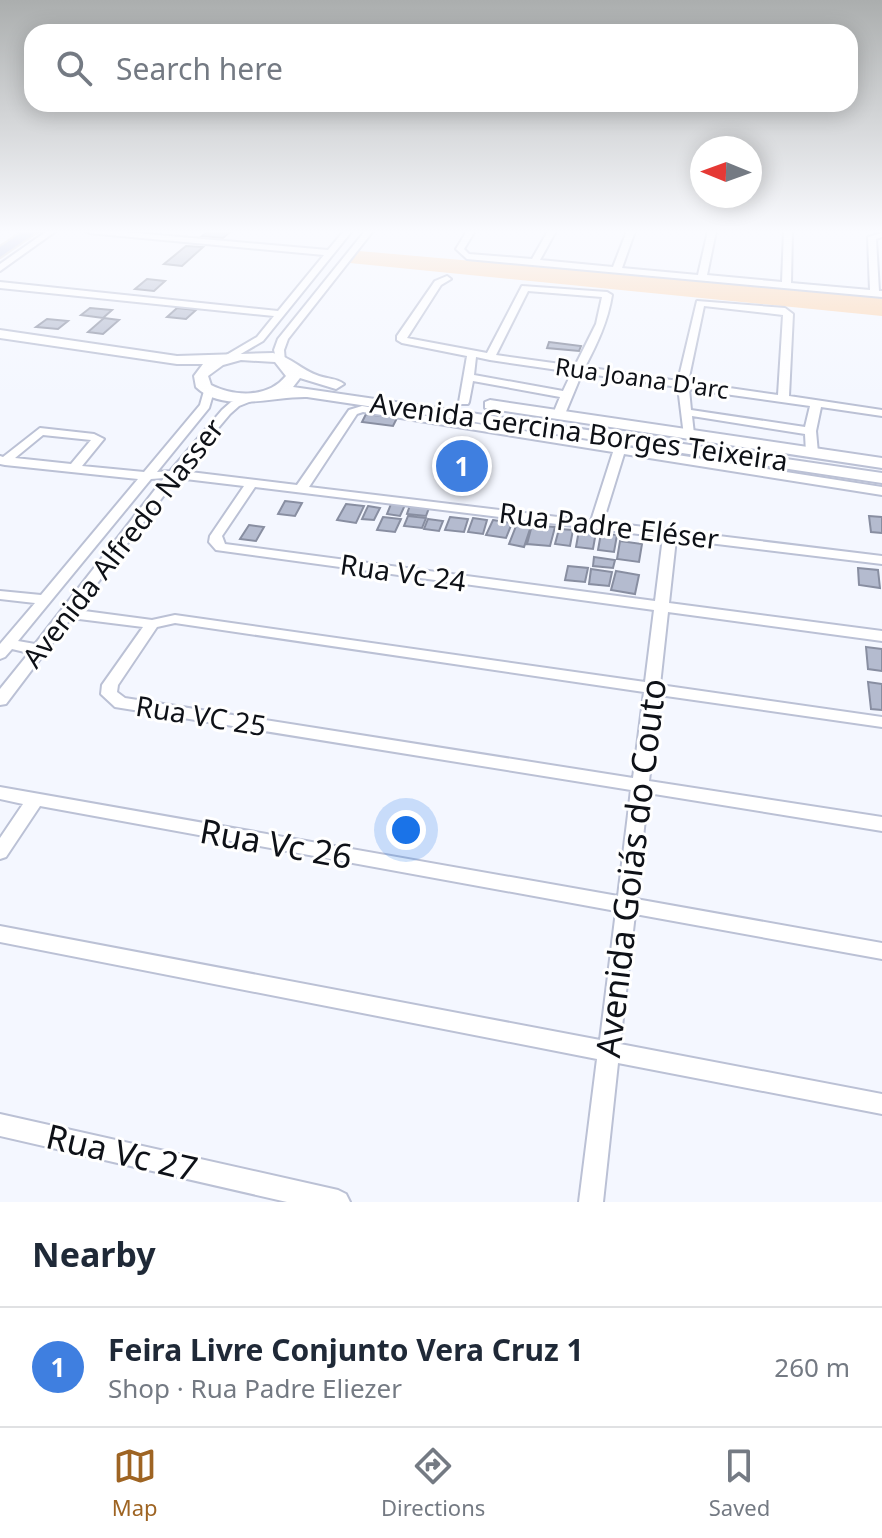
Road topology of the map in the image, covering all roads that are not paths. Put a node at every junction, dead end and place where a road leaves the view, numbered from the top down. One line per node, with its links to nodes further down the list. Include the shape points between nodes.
1 (20, 287): 7 (street)
2 (302, 287): 7 (street)
3 (324, 287): 13 (street, via 283,339 279,350)
4 (435, 287): 10 (street, Rua Joana D'arc, via 402,340)
5 (807, 287): 6 (street)
6 (878, 294)
7 (280, 314): 12 (street, via 260,339)
8 (0, 334): 12 (main road, via 177,360)
9 (0, 344): 17 (main road, via 179,373)
10 (472, 354): 11 (street, Rua Joana D'arc); 15 (street)
11 (490, 357): 14 (street, Rua Joana D'arc); 14 (street, via 525,288 600,293 608,298)
12 (225, 359): 13 (main road, Avenida Gercina Borges Teixeira, via 256,355); 17 (main road, via 204,370)
13 (288, 365): 18 (main road, via 291,381); 22 (main road, Avenida Gercina Borges Teixeira, via 331,383)
14 (580, 370): 16 (street, Rua Joana D'arc); 19 (street)
15 (468, 377): 19 (street); 22 (street)
16 (683, 383): 21 (street, Rua Joana D'arc); 21 (street, via 700,303 778,309 788,314); 24 (street)
17 (205, 387): 20 (main road, Avenida Gercina Borges Teixeira, via 230,396); 36 (street, Avenida Alfredo Nasser, via 205,406)
18 (275, 391): 20 (main road, Avenida Gercina Borges Teixeira); 29 (main road, Avenida Gercina Borges Teixeira)
19 (565, 395): 26 (street)
20 (255, 396): 35 (street, Avenida Alfredo Nasser, via 226,412)
21 (783, 399): 23 (street, Rua Joana D'arc)
22 (464, 402): 26 (main road, Avenida Gercina Borges Teixeira)
23 (816, 404): 25 (street, Rua Joana D'arc); 27 (street)
24 (685, 412): 27 (street); 28 (street)
25 (882, 413)
26 (559, 414): 28 (main road, Avenida Gercina Borges Teixeira)
27 (810, 431): 31 (street)
28 (688, 434): 31 (main road, Avenida Gercina Borges Teixeira)
29 (620, 443): 31 (main road, Avenida Gercina Borges Teixeira); 39 (street, via 362,409 353,412); 40 (street); 41 (street)
30 (2, 460): 34 (street, Rua Padre Eléser); 34 (street, via 40,431 98,439)
31 (810, 460): 33 (main road, Avenida Gercina Borges Teixeira)
32 (882, 463): 33 (main road, Avenida Gercina Borges Teixeira)
33 (849, 466): 37 (main road, Avenida Gercina Borges Teixeira)
34 (73, 469): 36 (street, Rua Padre Eléser)
35 (174, 474): 36 (street, Rua Padre Eléser); 38 (street, Rua Padre Eléser); 47 (street, Avenida Alfredo Nasser)
36 (144, 476): 45 (street, Avenida Alfredo Nasser)
37 (882, 478)
38 (252, 483): 39 (street, Rua Padre Eléser); 46 (street, Rua Vc 24, via 216,536 221,547)
39 (301, 489): 41 (street, Rua Padre Eléser)
40 (882, 491)
41 (596, 525): 42 (street, Rua Padre Eléser)
42 (670, 534): 43 (street, Rua Padre Eléser); 46 (street, Avenida Goiás do Couto)
43 (882, 560)
44 (0, 595): 45 (street)
45 (45, 600): 50 (street, Avenida Alfredo Nasser)
46 (661, 607): 49 (street); 52 (street, Avenida Goiás do Couto)
47 (68, 613): 48 (street); 51 (street, Avenida Alfredo Nasser)
48 (152, 624): 52 (street, via 175,619); 55 (street, Rua VC 25, via 110,685 113,700)
49 (882, 636)
50 (4, 649): 51 (street)
51 (39, 650): 53 (street, Avenida Alfredo Nasser)
52 (652, 689): 54 (street); 55 (street, Avenida Goiás do Couto)
53 (0, 700)
54 (882, 722)
55 (642, 784): 58 (street); 60 (street, Avenida Goiás do Couto)
56 (0, 793): 57 (street, Rua Vc 26)
57 (35, 800): 59 (street); 60 (street, Rua Vc 26)
58 (882, 824)
59 (0, 852)
60 (626, 907): 62 (street, Rua Vc 26); 63 (street, Avenida Goiás do Couto)
61 (0, 934): 63 (street)
62 (882, 951)
63 (609, 1051): 64 (street); 67 (street, Avenida Goiás do Couto)
64 (882, 1104)
65 (0, 1125): 66 (street, Rua Vc 27)
66 (338, 1202)
67 (591, 1202)

